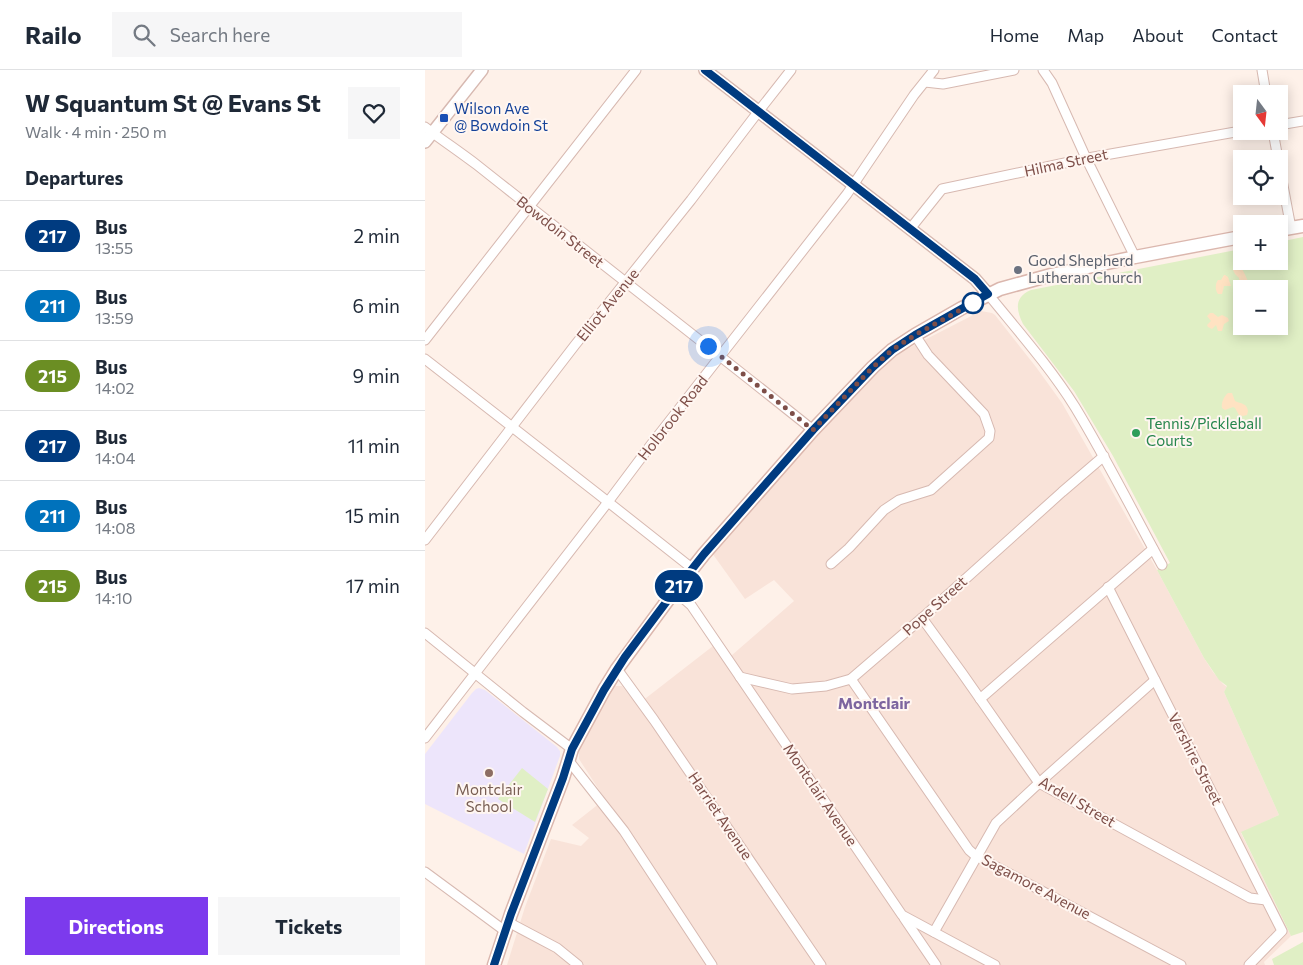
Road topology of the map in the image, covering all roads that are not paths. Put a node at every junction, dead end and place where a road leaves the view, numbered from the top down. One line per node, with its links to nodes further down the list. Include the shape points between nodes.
1 (482, 70): 15 (street)
2 (636, 70): 19 (street)
3 (705, 70): 11 (street)
4 (791, 70): 11 (street, Elliot Avenue)
5 (934, 70): 9 (street, Holbrook Road)
6 (1014, 70): 9 (street, via 943,84)
7 (1043, 70): 16 (street)
8 (1262, 70): 10 (street)
9 (925, 82): 17 (street, Holbrook Road)
10 (1264, 85)
11 (758, 112): 17 (street); 24 (street, Elliot Avenue)
12 (1303, 120): 13 (street)
13 (1288, 123)
14 (1233, 132): 16 (street, Hilma Street)
15 (427, 134): 19 (street, Bowdoin Street, via 475,164)
16 (1086, 158): 21 (street, Hilma Street, via 942,189); 23 (street)
17 (854, 184): 21 (street); 28 (street, Holbrook Road)
18 (1287, 205): 20 (street)
19 (529, 208): 24 (street, Bowdoin Street); 27 (street)
20 (1291, 228)
21 (910, 229): 25 (street, via 975,279)
22 (1233, 239): 23 (main road)
23 (1135, 257): 25 (main road, via 1041,277)
24 (625, 283): 28 (street, Bowdoin Street); 30 (street, Elliot Avenue)
25 (988, 294): 26 (main road); 32 (street, via 1051,372)
26 (915, 335): 31 (main road, via 873,367); 36 (street, via 928,355 984,414 989,438 931,490 899,500 885,510)
27 (425, 340)
28 (721, 356): 31 (street, Bowdoin Street); 33 (street, Holbrook Road)
29 (425, 359): 30 (street)
30 (512, 427): 33 (street); 34 (street, Elliot Avenue)
31 (813, 430): 38 (main road)
32 (1103, 456): 35 (street); 41 (street, Pope Street)
33 (609, 502): 38 (street); 44 (street, Holbrook Road)
34 (425, 540)
35 (1153, 549): 37 (street); 39 (street)
36 (831, 564)
37 (1162, 565)
38 (693, 569): 40 (main road)
39 (1108, 587): 47 (street, Vershire Street); 48 (street)
40 (675, 591): 43 (main road); 45 (street, Montclair Avenue, via 691,605)
41 (922, 618): 46 (street, Pope Street); 48 (street, Ardell Street)
42 (425, 633): 44 (street)
43 (617, 669): 50 (main road); 61 (street, Harriet Avenue)
44 (475, 674): 49 (street, Holbrook Road); 50 (street)
45 (739, 677): 46 (street, Pope Street, via 792,689 826,686); 55 (street, Montclair Avenue)
46 (851, 679): 52 (street, Sagamore Avenue, via 969,850)
47 (1155, 680): 51 (street); 54 (street, Vershire Street)
48 (980, 699): 51 (street, Ardell Street)
49 (425, 738)
50 (571, 755): 56 (main road); 60 (street)
51 (1039, 783): 52 (street, via 995,823); 54 (street, Ardell Street, via 1250,898)
52 (977, 856): 57 (street); 64 (street, Sagamore Avenue)
53 (425, 872): 56 (street)
54 (1266, 900): 65 (street, Vershire Street, via 1281,931)
55 (902, 915): 57 (street, Montclair Avenue); 62 (street)
56 (507, 927): 58 (main road); 59 (street, via 557,948)
57 (934, 932): 63 (street, Montclair Avenue)
58 (494, 965)
59 (578, 965)
60 (712, 965)
61 (821, 965)
62 (936, 965)
63 (995, 965)
64 (1181, 965)
65 (1249, 965)

